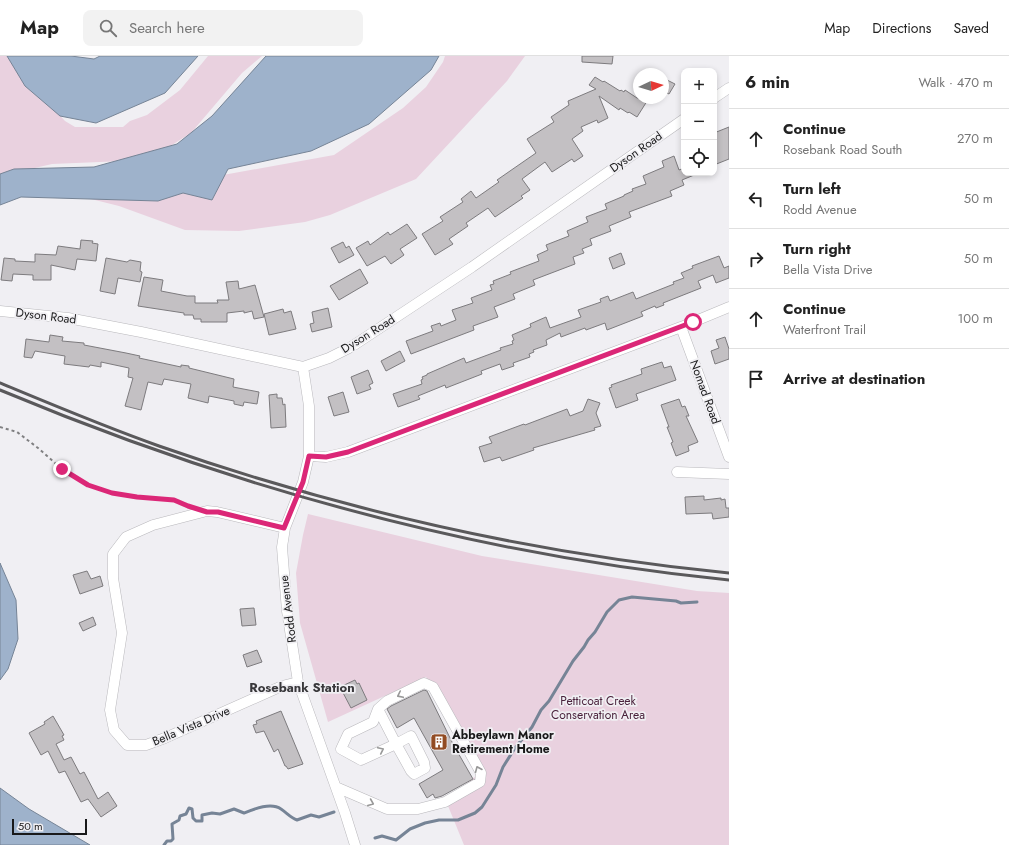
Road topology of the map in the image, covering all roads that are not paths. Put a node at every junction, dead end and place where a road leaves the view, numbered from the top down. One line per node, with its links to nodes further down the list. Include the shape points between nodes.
1 (729, 88): 2 (street)
2 (717, 96)
3 (681, 121): 7 (street, Dyson Road, via 351,347)
4 (729, 307): 6 (street)
5 (0, 311): 7 (street, Dyson Road, via 68,318)
6 (681, 327): 8 (street, via 348,452 326,457); 9 (street, Nomad Road)
7 (303, 368): 8 (street, Rodd Avenue, via 309,406)
8 (309, 456): 12 (street, Rodd Avenue, via 303,482)
9 (729, 457)
10 (677, 472): 11 (street)
11 (729, 474)
12 (284, 528): 13 (street, Rodd Avenue, via 282,547 287,611); 13 (street, Bella Vista Drive, via 218,512 207,512 153,525 126,537 113,554 113,578 122,633 110,710 114,730 127,745 146,745 282,686)
13 (298, 682): 16 (street, Rodd Avenue)
14 (378, 709): 15 (street, via 373,722 348,734); 15 (street, one-way to 14, via 361,760 396,744); 17 (street, one-way to 14, via 387,809 418,809 445,802 480,782 481,772 432,687 424,683 387,701)
15 (341, 749): 16 (street)
16 (324, 755): 17 (street, Rodd Avenue)
17 (336, 787): 18 (street, Rodd Avenue)
18 (355, 845)

